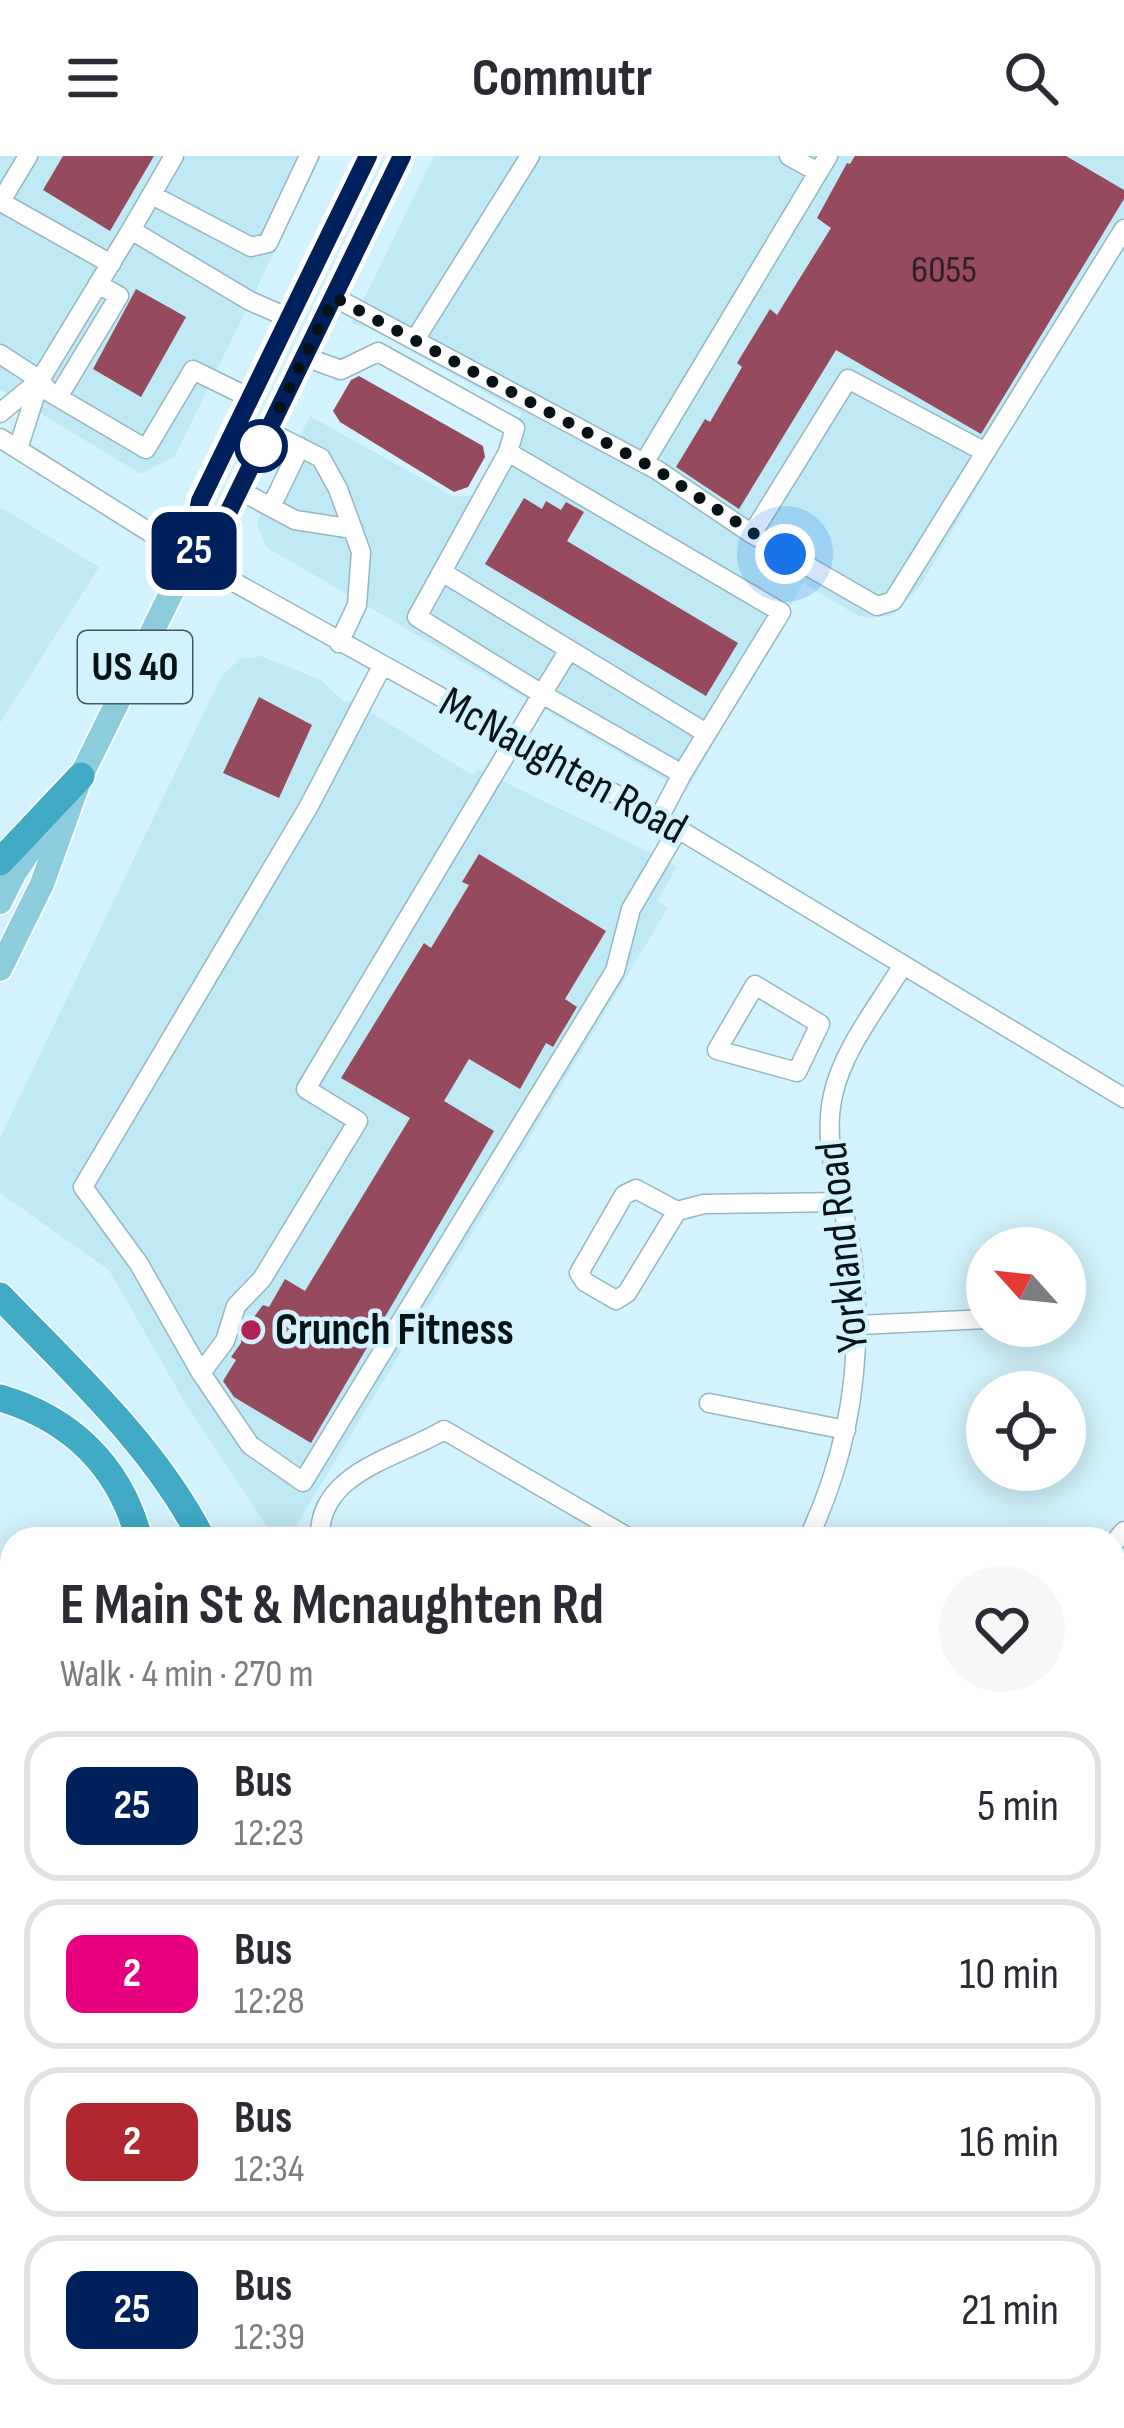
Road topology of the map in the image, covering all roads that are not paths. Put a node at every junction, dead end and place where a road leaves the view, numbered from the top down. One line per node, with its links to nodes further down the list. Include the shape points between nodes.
1 (28, 156): 10 (street)
2 (174, 156): 9 (street)
3 (310, 156): 9 (street, via 268,243 251,247)
4 (368, 156): 16 (main road, US 40)
5 (402, 156): 15 (main road, US 40)
6 (530, 156): 17 (street)
7 (789, 156): 8 (street)
8 (823, 164): 29 (street)
9 (152, 195): 12 (street)
10 (0, 203): 13 (street)
11 (1124, 229): 28 (street)
12 (131, 230): 13 (street); 16 (street)
13 (111, 264): 14 (street)
14 (98, 284): 20 (street); 21 (street, via 119,296)
15 (334, 297): 17 (street); 19 (main road, US 40)
16 (289, 318): 22 (main road, US 40)
17 (416, 338): 29 (street)
18 (0, 354): 20 (street)
19 (305, 357): 24 (main road, US 40); 27 (street, via 341,370 378,352 514,428)
20 (40, 380): 21 (street); 23 (street); 25 (street)
21 (58, 397): 22 (street, via 146,449 193,370)
22 (250, 398): 34 (main road, US 40, via 200,501)
23 (0, 412)
24 (268, 431): 26 (street); 30 (main road, US 40)
25 (5, 442): 34 (street, McNaughten Road)
26 (300, 447): 31 (street); 32 (street, via 321,458)
27 (508, 452): 35 (street); 40 (street, via 781,613)
28 (985, 452): 33 (street, via 893,601 877,606); 33 (street, via 848,379)
29 (644, 463): 33 (street)
30 (239, 490): 31 (street); 34 (main road, US 40)
31 (271, 507): 32 (street, via 295,520)
32 (353, 529): 36 (street, via 362,552 357,605)
33 (752, 534)
34 (189, 557): 36 (street, McNaughten Road); 43 (main road, US 40)
35 (442, 572): 37 (street); 39 (street, via 417,617)
36 (339, 643): 38 (street, McNaughten Road)
37 (569, 650): 39 (street); 40 (street)
38 (382, 666): 41 (street, McNaughten Road); 58 (street, via 309,806 83,1187)
39 (542, 694): 41 (street); 42 (street)
40 (706, 734): 42 (street)
41 (514, 738): 44 (street, McNaughten Road); 58 (street, via 306,1089 358,1121)
42 (682, 773): 44 (street)
43 (81, 776): 46 (highway); 47 (main road, US 40); 49 (main road, US 40)
44 (659, 818): 45 (street, McNaughten Road)
45 (679, 830): 48 (street, McNaughten Road); 58 (street, via 631,909 615,971 303,1482 250,1445)
46 (0, 862)
47 (0, 902)
48 (903, 965): 51 (street, Yorkland Road); 52 (street, McNaughten Road)
49 (0, 969)
50 (810, 1049): 50 (street, via 796,1072 717,1050 755,985 820,1024); 51 (street)
51 (845, 1063): 53 (street, Yorkland Road, via 828,1141)
52 (1124, 1098)
53 (841, 1202): 54 (street); 57 (street, Yorkland Road)
54 (676, 1211): 54 (street, via 622,1298 581,1278 581,1265 629,1190)
55 (0, 1296): 63 (highway, via 117,1418)
56 (966, 1320): 57 (street)
57 (858, 1325): 61 (street, Yorkland Road)
58 (201, 1372)
59 (0, 1398): 62 (highway, via 86,1444)
60 (709, 1403): 61 (street)
61 (846, 1430): 66 (street, Yorkland Road)
62 (135, 1527)
63 (195, 1527)
64 (322, 1527): 65 (street, via 344,1480 444,1430)
65 (610, 1527)
66 (813, 1527)

